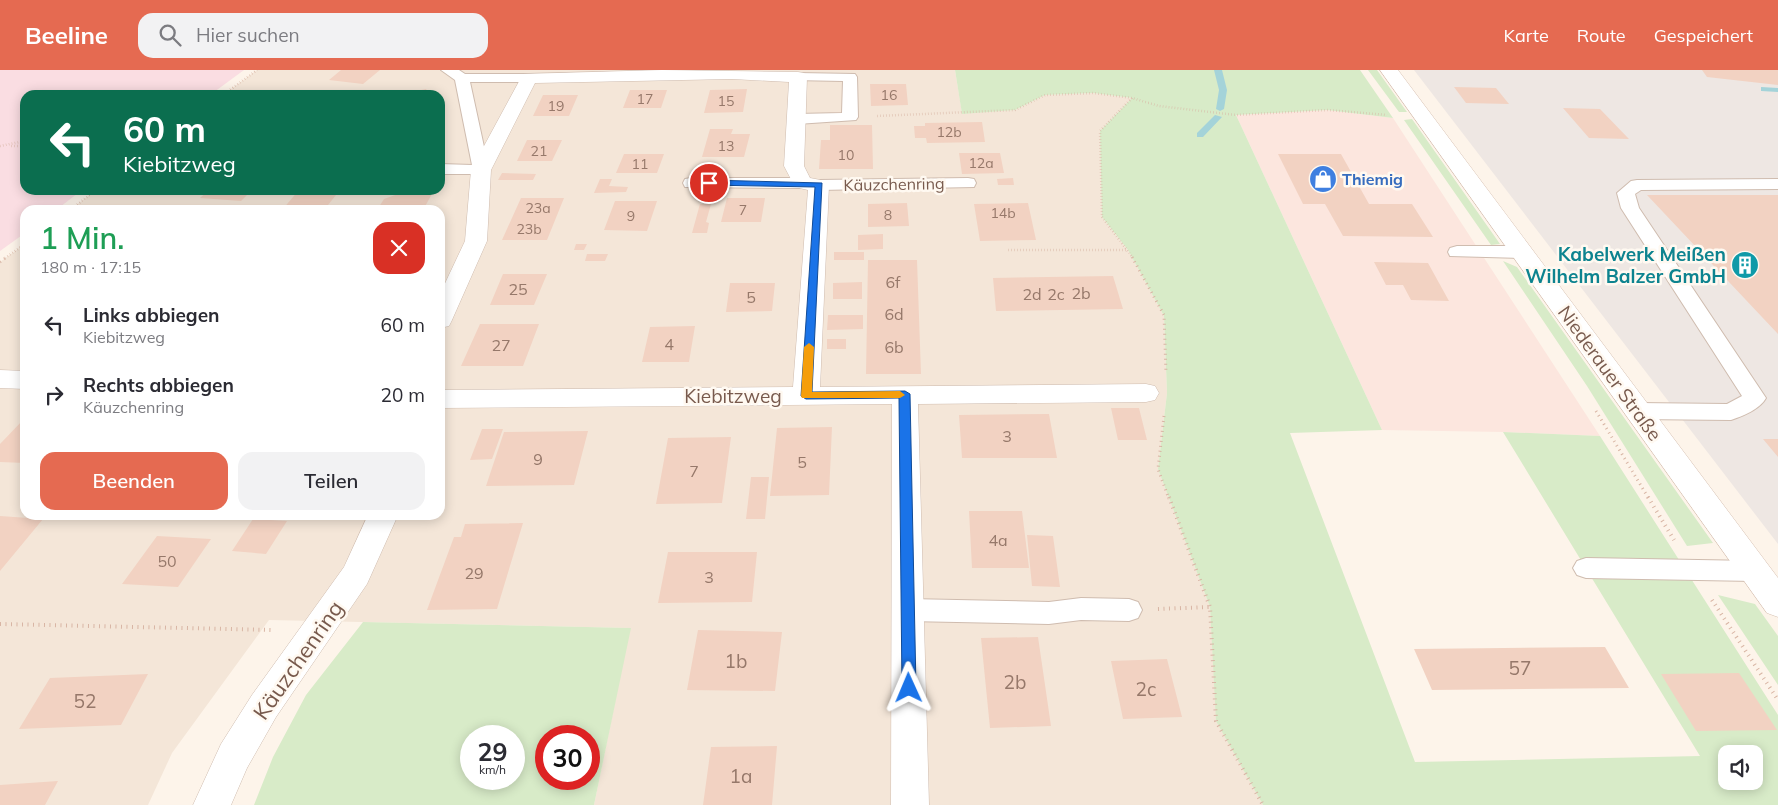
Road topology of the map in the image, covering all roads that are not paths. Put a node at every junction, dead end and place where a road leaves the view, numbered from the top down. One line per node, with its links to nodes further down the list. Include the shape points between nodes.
1 (448, 70): 4 (lane)
2 (1389, 70): 14 (street, Niederauer Straße)
3 (798, 76): 5 (street); 6 (street, Käuzchenring); 6 (lane, via 850,77 850,117)
4 (462, 78): 5 (lane); 8 (lane)
5 (530, 78): 8 (street)
6 (796, 119): 11 (street, Käuzchenring, via 794,166)
7 (445, 169): 8 (lane)
8 (481, 170): 15 (street, via 476,241)
9 (691, 183): 11 (lane, Käuzchenring)
10 (968, 183): 11 (lane, Käuzchenring)
11 (811, 184): 18 (street, Käuzchenring)
12 (1778, 184): 20 (lane, via 1637,184 1626,194 1630,208 1755,398 1731,412)
13 (1457, 252): 14 (lane)
14 (1522, 252): 20 (street, Niederauer Straße)
15 (445, 309)
16 (1146, 393): 17 (street, Kiebitzweg)
17 (905, 394): 18 (street, Kiebitzweg); 25 (street)
18 (806, 396): 19 (street, Kiebitzweg)
19 (445, 398)
20 (1638, 411): 23 (street, Niederauer Straße)
21 (381, 520): 27 (street, Käuzchenring, via 356,575 264,706 234,756)
22 (1586, 568): 23 (lane)
23 (1754, 571): 24 (street, Niederauer Straße)
24 (1778, 603)
25 (908, 610): 26 (lane, via 1049,613 1081,609); 28 (street)
26 (1129, 610)
27 (212, 805)
28 (910, 805)

